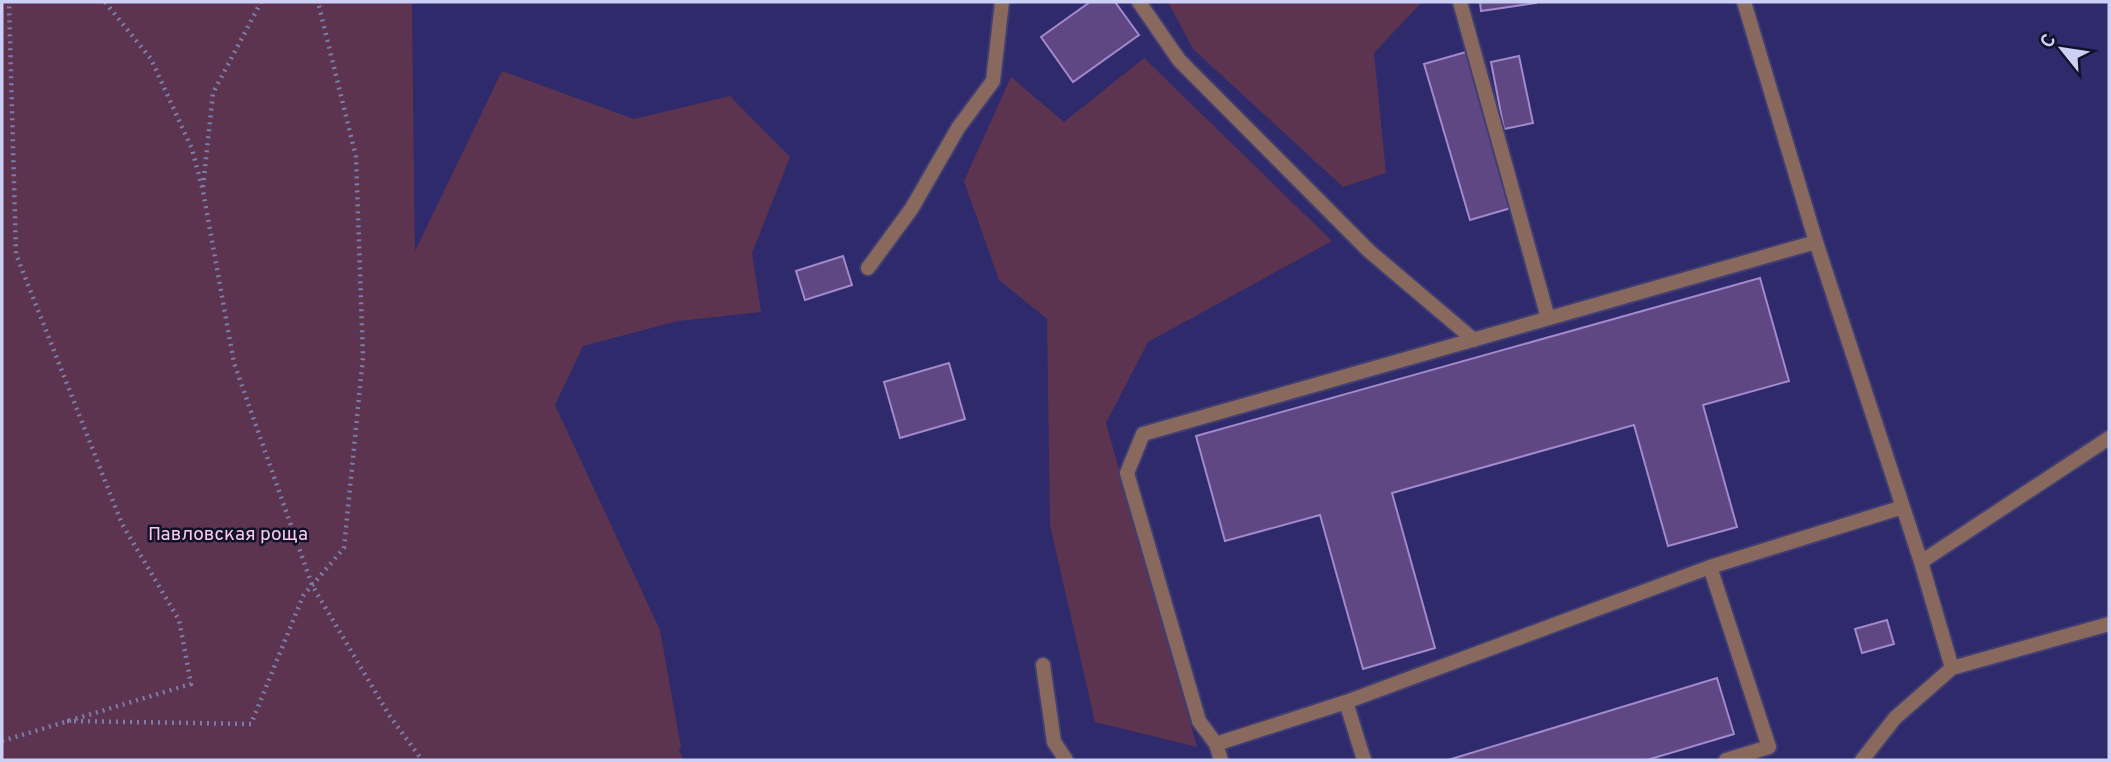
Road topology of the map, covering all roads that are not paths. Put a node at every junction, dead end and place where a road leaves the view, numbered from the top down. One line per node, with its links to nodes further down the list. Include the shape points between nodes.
1 (1002, 2): 6 (lane, via 993,81)
2 (1139, 2): 8 (lane, via 1179,60 1369,251)
3 (1460, 2): 7 (lane)
4 (1744, 2): 5 (lane)
5 (1816, 242): 7 (lane); 10 (lane)
6 (868, 268)
7 (1548, 318): 8 (lane)
8 (1474, 340): 17 (lane, via 1143,435 1127,473 1199,721)
9 (2109, 438): 11 (lane)
10 (1903, 507): 11 (lane); 12 (lane)
11 (1921, 562): 15 (lane)
12 (1710, 568): 16 (lane); 21 (lane, via 1769,747)
13 (2109, 624): 15 (lane)
14 (1043, 665): 18 (lane, via 1054,742)
15 (1952, 668): 22 (lane, via 1895,719)
16 (1346, 702): 17 (lane); 20 (lane)
17 (1216, 744): 19 (lane)
18 (1066, 760)
19 (1221, 760)
20 (1364, 760)
21 (1726, 760)
22 (1862, 760)

